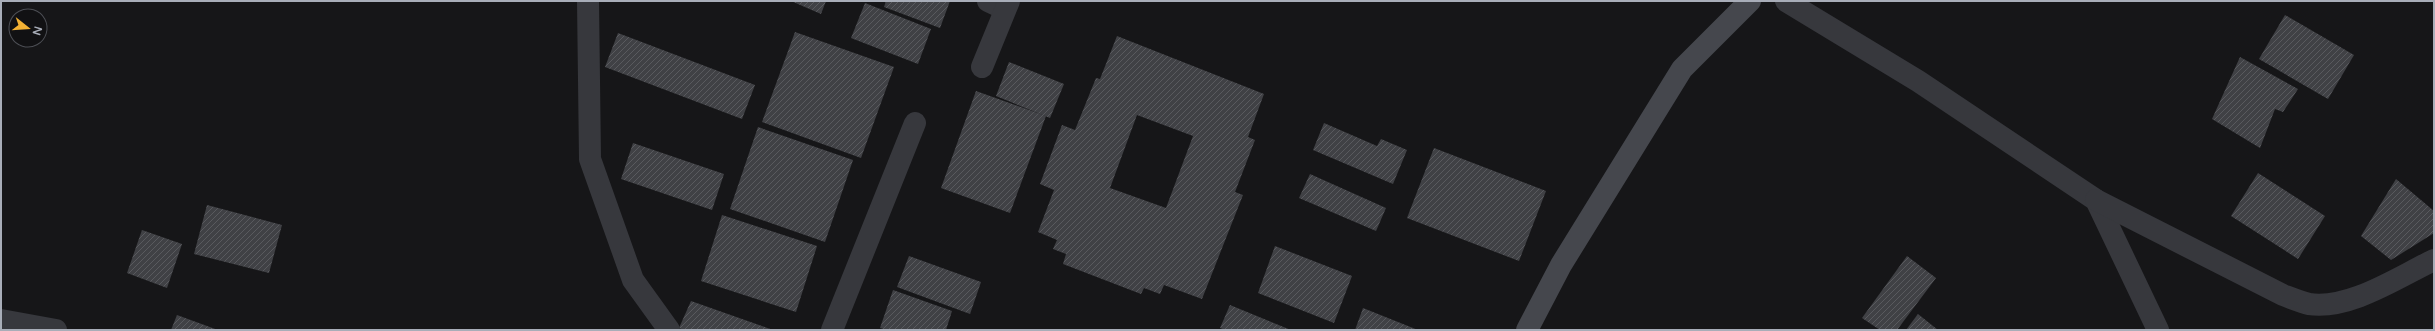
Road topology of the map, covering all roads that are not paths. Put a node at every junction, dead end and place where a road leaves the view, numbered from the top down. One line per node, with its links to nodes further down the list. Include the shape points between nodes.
1 (588, 1): 11 (street, via 590,159 633,280)
2 (1750, 1): 13 (street, via 1682,69 1561,265)
3 (1786, 1): 7 (street, via 1918,81)
4 (1001, 4): 5 (street)
5 (982, 67)
6 (915, 123): 12 (street)
7 (2096, 200): 8 (street, via 2283,295 2309,304 2338,304); 14 (street)
8 (2434, 260)
9 (1, 320): 10 (street)
10 (56, 330)
11 (669, 330)
12 (832, 330)
13 (1527, 330)
14 (2158, 330)

